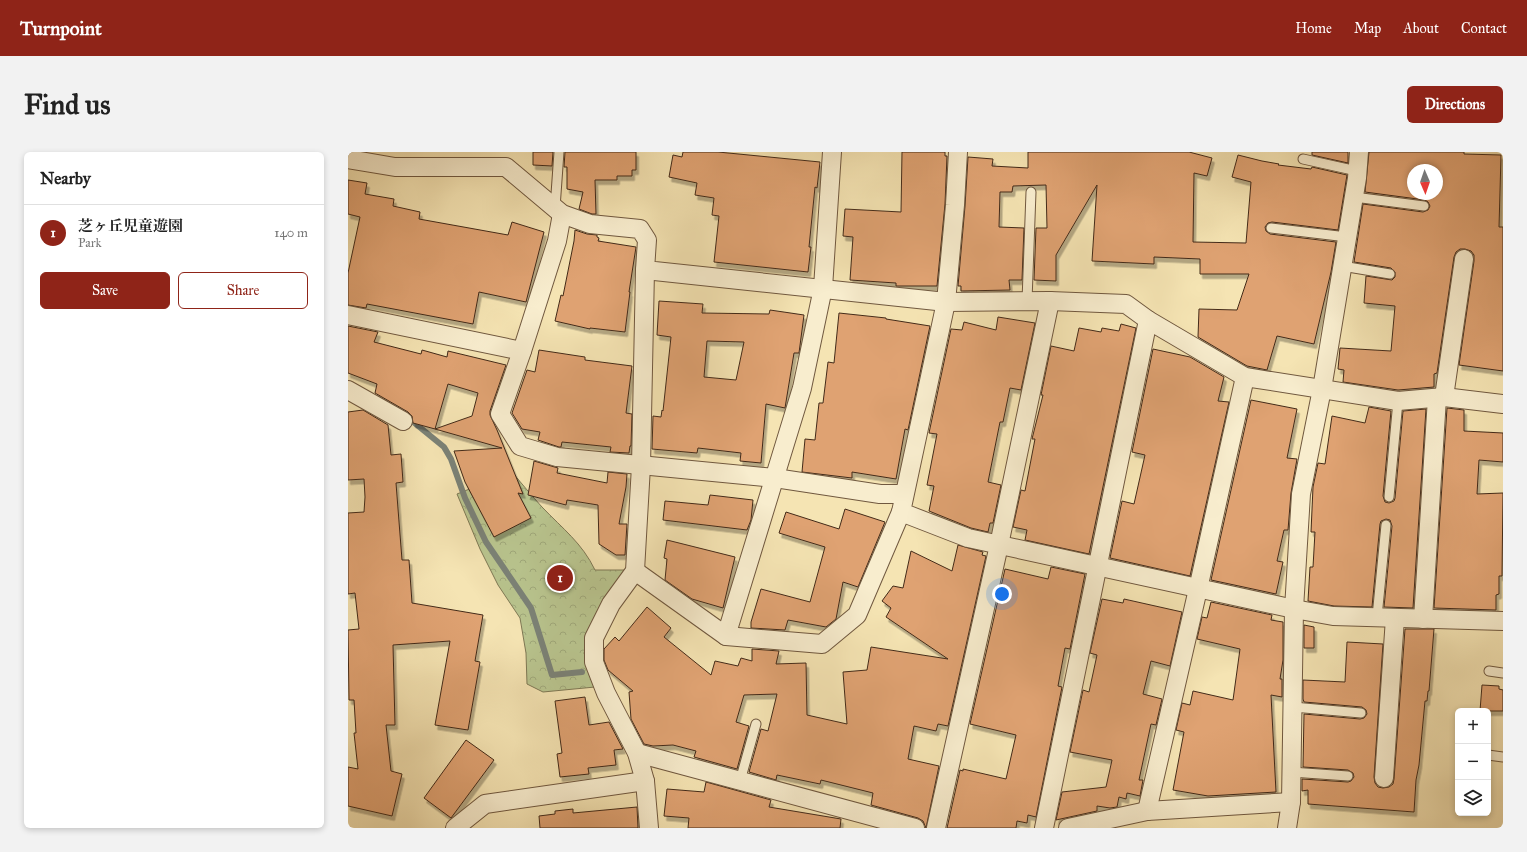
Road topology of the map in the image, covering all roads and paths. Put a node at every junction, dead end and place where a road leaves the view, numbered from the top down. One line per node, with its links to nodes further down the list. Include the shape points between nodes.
1 (559, 152): 12 (lane)
2 (832, 152): 19 (street)
3 (958, 152): 22 (street)
4 (1359, 152): 8 (street)
5 (348, 159): 7 (street, via 395,167)
6 (1303, 159): 8 (lane)
7 (482, 160): 12 (street, via 506,167)
8 (1357, 171): 10 (street)
9 (1031, 192): 21 (lane)
10 (1354, 197): 11 (lane); 14 (street)
11 (1424, 206)
12 (558, 211): 17 (street, via 590,224 640,228 647,240); 25 (street, via 557,241)
13 (1271, 228): 14 (lane)
14 (1347, 237): 16 (street)
15 (1464, 259): 29 (street)
16 (1342, 266): 18 (lane); 27 (street)
17 (645, 270): 19 (street); 33 (street)
18 (1390, 274)
19 (823, 288): 22 (street); 34 (street, via 802,388)
20 (1050, 300): 21 (street); 24 (street, via 1126,304); 39 (street)
21 (1027, 301): 22 (street)
22 (946, 302): 35 (street)
23 (348, 315): 25 (street)
24 (1148, 320): 26 (street); 40 (street)
25 (522, 351): 33 (street, via 500,414 520,446 557,457)
26 (1245, 377): 27 (street); 42 (street)
27 (1322, 389): 30 (street); 43 (street, via 1301,494)
28 (348, 390): 32 (street)
29 (1441, 398): 30 (street); 31 (street); 45 (street)
30 (1398, 401): 36 (lane)
31 (1503, 404)
32 (402, 421)
33 (641, 466): 34 (street); 41 (street)
34 (775, 478): 35 (street, via 880,494); 47 (street)
35 (904, 494): 37 (street)
36 (1389, 497)
37 (901, 512): 39 (street, via 968,538); 47 (street, via 857,615 822,644)
38 (1386, 525): 44 (lane)
39 (999, 545): 40 (street); 67 (street)
40 (1097, 566): 42 (street); 68 (street)
41 (635, 571): 47 (street); 53 (street, via 611,604 594,638 594,662 606,693)
42 (1198, 589): 43 (street); 62 (street)
43 (1294, 609): 44 (street, via 1333,616); 50 (street)
44 (1386, 617): 45 (street); 58 (street)
45 (1423, 619): 46 (street)
46 (1503, 621)
47 (726, 636)
48 (1489, 671): 49 (lane)
49 (1503, 673)
50 (1292, 707): 51 (lane); 56 (street)
51 (1361, 713)
52 (756, 724): 60 (lane)
53 (637, 753): 59 (street); 60 (street)
54 (1491, 756): 55 (lane)
55 (1503, 757)
56 (1291, 772): 57 (lane); 61 (street)
57 (1348, 776)
58 (1384, 778)
59 (645, 781): 64 (street, via 485,804); 65 (street)
60 (740, 781): 66 (street)
61 (1291, 802): 62 (street); 70 (street)
62 (1147, 811): 63 (street)
63 (1091, 826): 69 (street)
64 (455, 828)
65 (649, 828)
66 (915, 828)
67 (936, 828)
68 (1044, 828)
69 (1068, 828)
70 (1287, 828)

